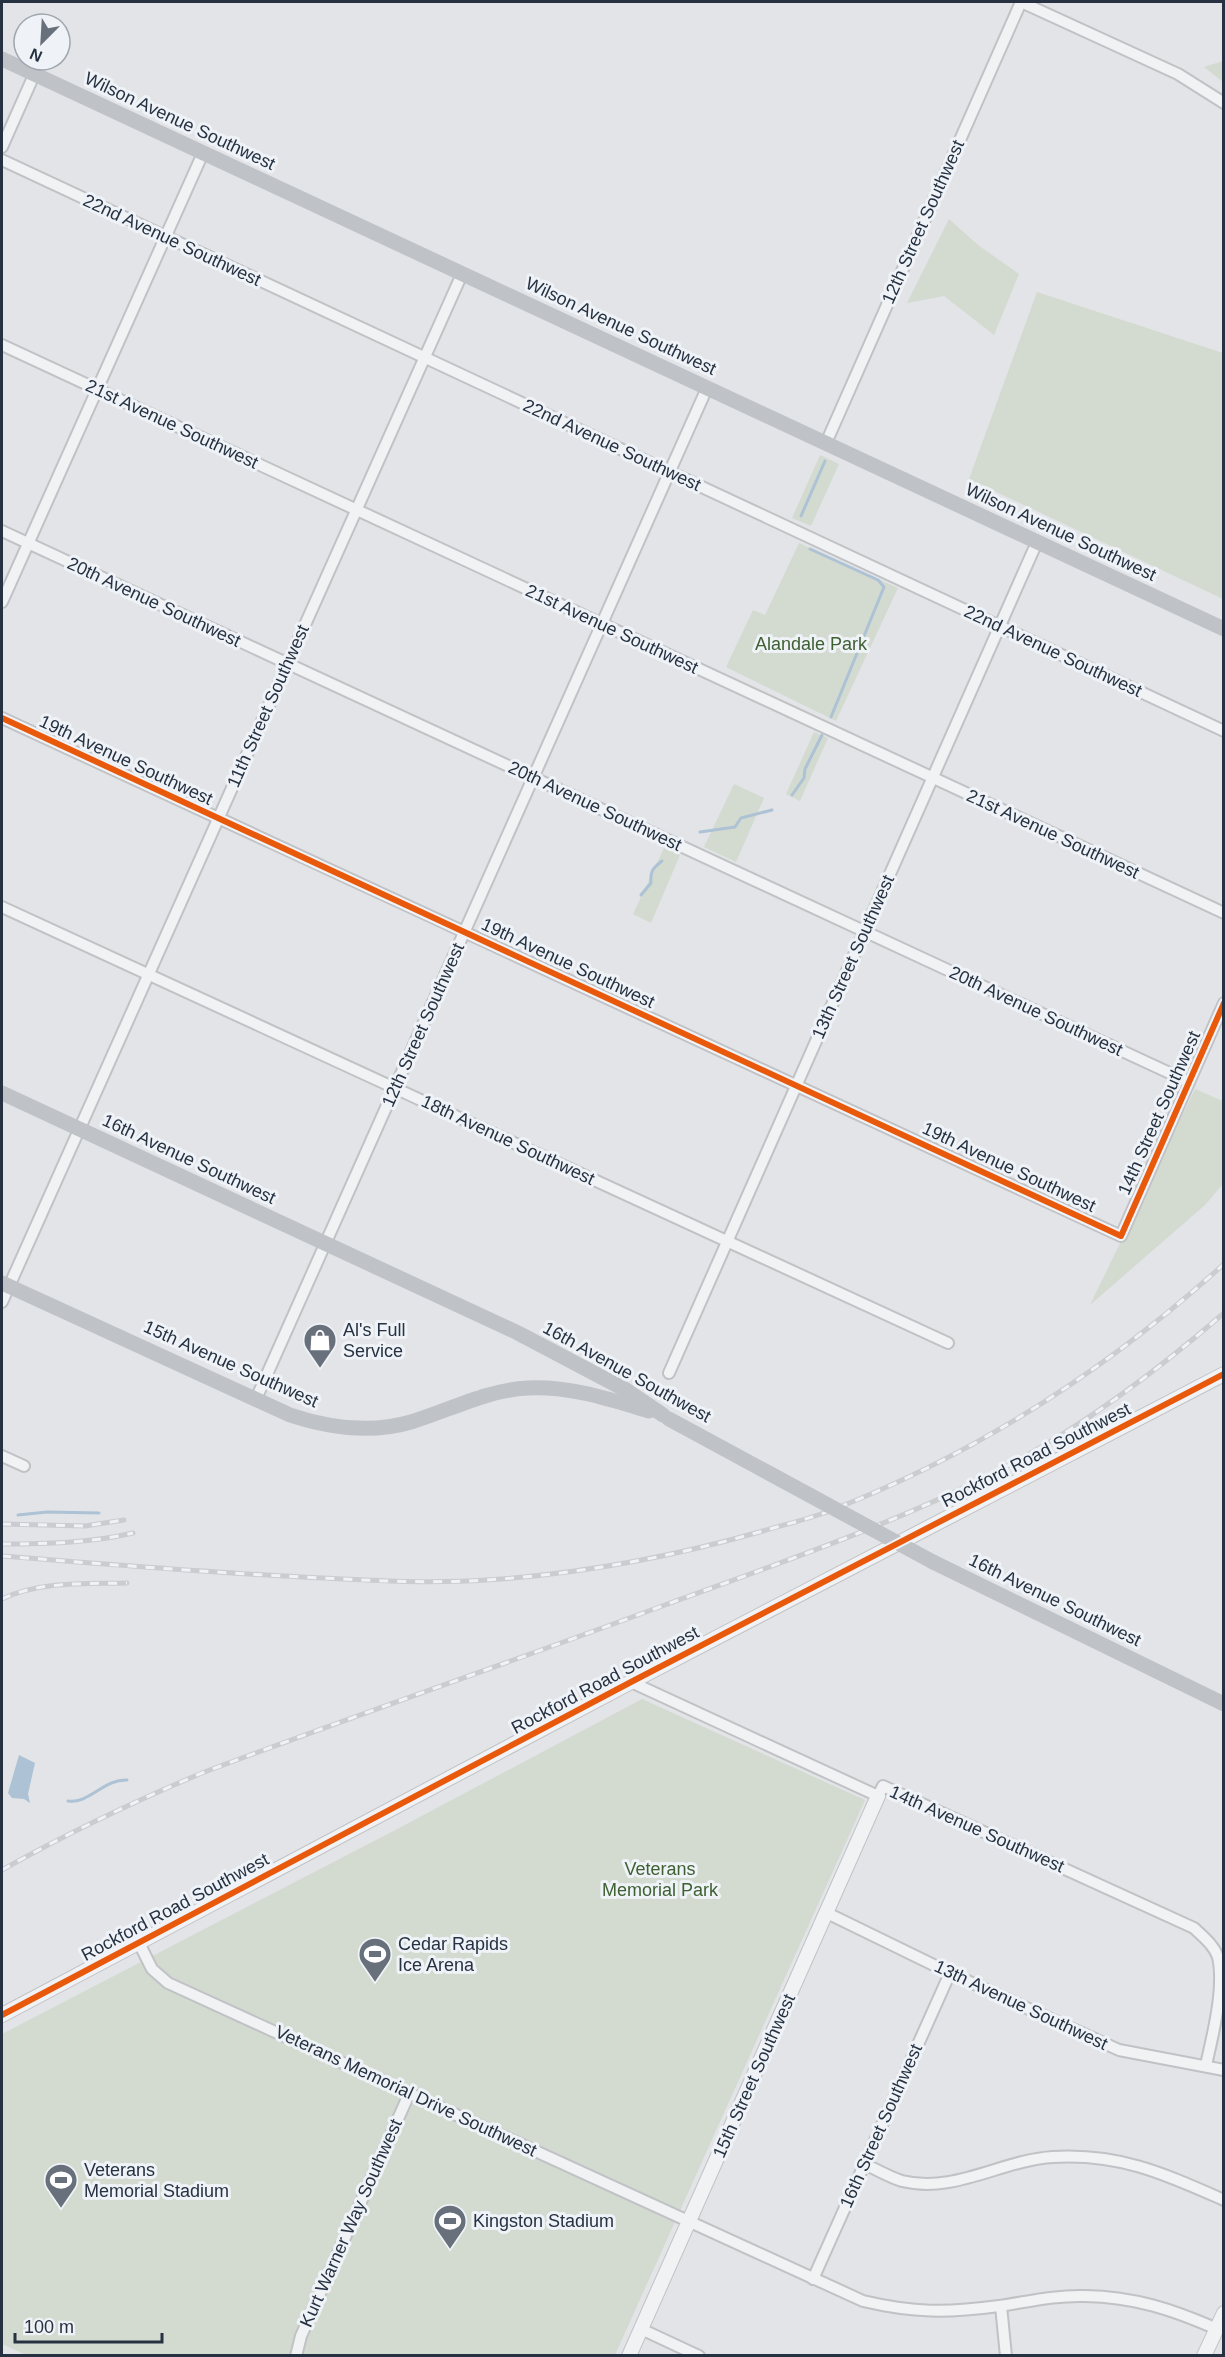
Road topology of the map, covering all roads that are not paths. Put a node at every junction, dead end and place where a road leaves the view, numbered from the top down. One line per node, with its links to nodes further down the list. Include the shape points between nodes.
1 (1021, 2): 4 (street, via 1178,74); 14 (street, 12th Street Southwest)
2 (2, 59): 3 (main road, Wilson Avenue Southwest)
3 (34, 75): 5 (street); 6 (main road, Wilson Avenue Southwest)
4 (1224, 103)
5 (2, 147)
6 (203, 153): 8 (street); 9 (main road, Wilson Avenue Southwest)
7 (2, 160): 8 (street, 22nd Avenue Southwest)
8 (166, 237): 11 (street, 22nd Avenue Southwest); 13 (street)
9 (462, 274): 11 (street, 11th Street Southwest); 12 (main road, Wilson Avenue Southwest)
10 (2, 345): 13 (street, 21st Avenue Southwest)
11 (424, 357): 15 (street, 22nd Avenue Southwest); 16 (street, 11th Street Southwest)
12 (706, 388): 14 (main road, Wilson Avenue Southwest); 15 (street, 12th Street Southwest)
13 (97, 389): 16 (street, 21st Avenue Southwest); 19 (street)
14 (826, 443): 18 (main road, Wilson Avenue Southwest)
15 (669, 472): 21 (street, 12th Street Southwest); 22 (street, 22nd Avenue Southwest)
16 (356, 510): 21 (street, 21st Avenue Southwest); 24 (street, 11th Street Southwest)
17 (2, 531): 19 (street, 20th Avenue Southwest)
18 (1037, 542): 22 (street, 13th Street Southwest); 23 (main road, Wilson Avenue Southwest)
19 (28, 543): 20 (street); 24 (street, 20th Avenue Southwest)
20 (2, 602)
21 (601, 624): 27 (street, 12th Street Southwest); 28 (street, 21st Avenue Southwest)
22 (1000, 626): 26 (street, 22nd Avenue Southwest); 28 (street, 13th Street Southwest)
23 (1224, 629)
24 (287, 663): 27 (street, 20th Avenue Southwest); 29 (street, 11th Street Southwest)
25 (2, 718): 29 (street, 19th Avenue Southwest)
26 (1224, 731)
27 (533, 778): 32 (street, 12th Street Southwest); 33 (street, 20th Avenue Southwest)
28 (932, 778): 31 (street, 21st Avenue Southwest); 33 (street, 13th Street Southwest)
29 (218, 818): 32 (street, 19th Avenue Southwest); 34 (street, 11th Street Southwest)
30 (2, 907): 34 (street, 18th Avenue Southwest)
31 (1224, 913)
32 (464, 932): 37 (street, 19th Avenue Southwest); 38 (street, 12th Street Southwest)
33 (864, 932): 36 (street, 20th Avenue Southwest); 37 (street, 13th Street Southwest)
34 (148, 974): 38 (street, 18th Avenue Southwest); 40 (street, 11th Street Southwest)
35 (1224, 1003): 36 (street, 14th Street Southwest)
36 (1189, 1082): 41 (street, 14th Street Southwest)
37 (796, 1086): 41 (street, 19th Avenue Southwest); 42 (street, 13th Street Southwest)
38 (394, 1088): 42 (street, 18th Avenue Southwest); 43 (street, 12th Street Southwest)
39 (2, 1093): 40 (main road, 16th Avenue Southwest)
40 (79, 1129): 43 (main road, 16th Avenue Southwest); 44 (street, 11th Street Southwest)
41 (1121, 1236)
42 (727, 1241): 46 (street, 18th Avenue Southwest); 47 (street, 13th Street Southwest)
43 (325, 1243): 49 (street, 12th Street Southwest); 50 (main road, 16th Avenue Southwest, via 583,1366)
44 (5, 1284): 45 (street, 11th Street Southwest); 49 (main road, 15th Avenue Southwest)
45 (2, 1302)
46 (948, 1343)
47 (669, 1373)
48 (1224, 1374): 53 (street, Rockford Road Southwest)
49 (256, 1399): 50 (main road, 15th Avenue Southwest, via 290,1415 347,1429 409,1422 489,1394 528,1388 569,1389)
50 (666, 1417): 54 (main road, 16th Avenue Southwest, bridge, via 933,1562)
51 (2, 1456): 52 (street)
52 (24, 1466)
53 (631, 1682): 55 (street, 14th Avenue Southwest); 57 (street, Rockford Road Southwest)
54 (1224, 1704)
55 (879, 1796): 56 (street, 15th Street Southwest); 60 (street, 14th Avenue Southwest, via 883,1786 1194,1928 1218,1956 1222,1974)
56 (826, 1913): 58 (street, 13th Avenue Southwest); 65 (street, 15th Street Southwest)
57 (139, 1943): 59 (street, Rockford Road Southwest); 62 (street, Veterans Memorial Drive Southwest, via 153,1969 168,1983)
58 (950, 1972): 60 (street, 13th Avenue Southwest, via 1119,2050); 63 (street, 16th Street Southwest)
59 (2, 2015)
60 (1206, 2065): 61 (street, 13th Avenue Southwest)
61 (1224, 2070)
62 (410, 2092): 65 (street, Veterans Memorial Drive Southwest); 71 (street, Kurt Warner Way Southwest)
63 (864, 2164): 64 (street, via 902,2181 937,2184 1026,2161 1091,2158 1127,2162); 66 (street, 16th Street Southwest)
64 (1224, 2200)
65 (688, 2222): 66 (street, Veterans Memorial Drive Southwest); 69 (street, 15th Street Southwest)
66 (813, 2279): 67 (street, Veterans Memorial Drive Southwest, via 863,2301 900,2310 948,2312)
67 (1000, 2306): 70 (street, Veterans Memorial Drive Southwest, via 1083,2296 1134,2300 1174,2310); 74 (street)
68 (1224, 2313): 70 (street)
69 (641, 2329): 72 (street, 15th Street Southwest); 73 (street)
70 (1216, 2329): 75 (street)
71 (296, 2355)
72 (629, 2355)
73 (699, 2355)
74 (1006, 2355)
75 (1204, 2355)

